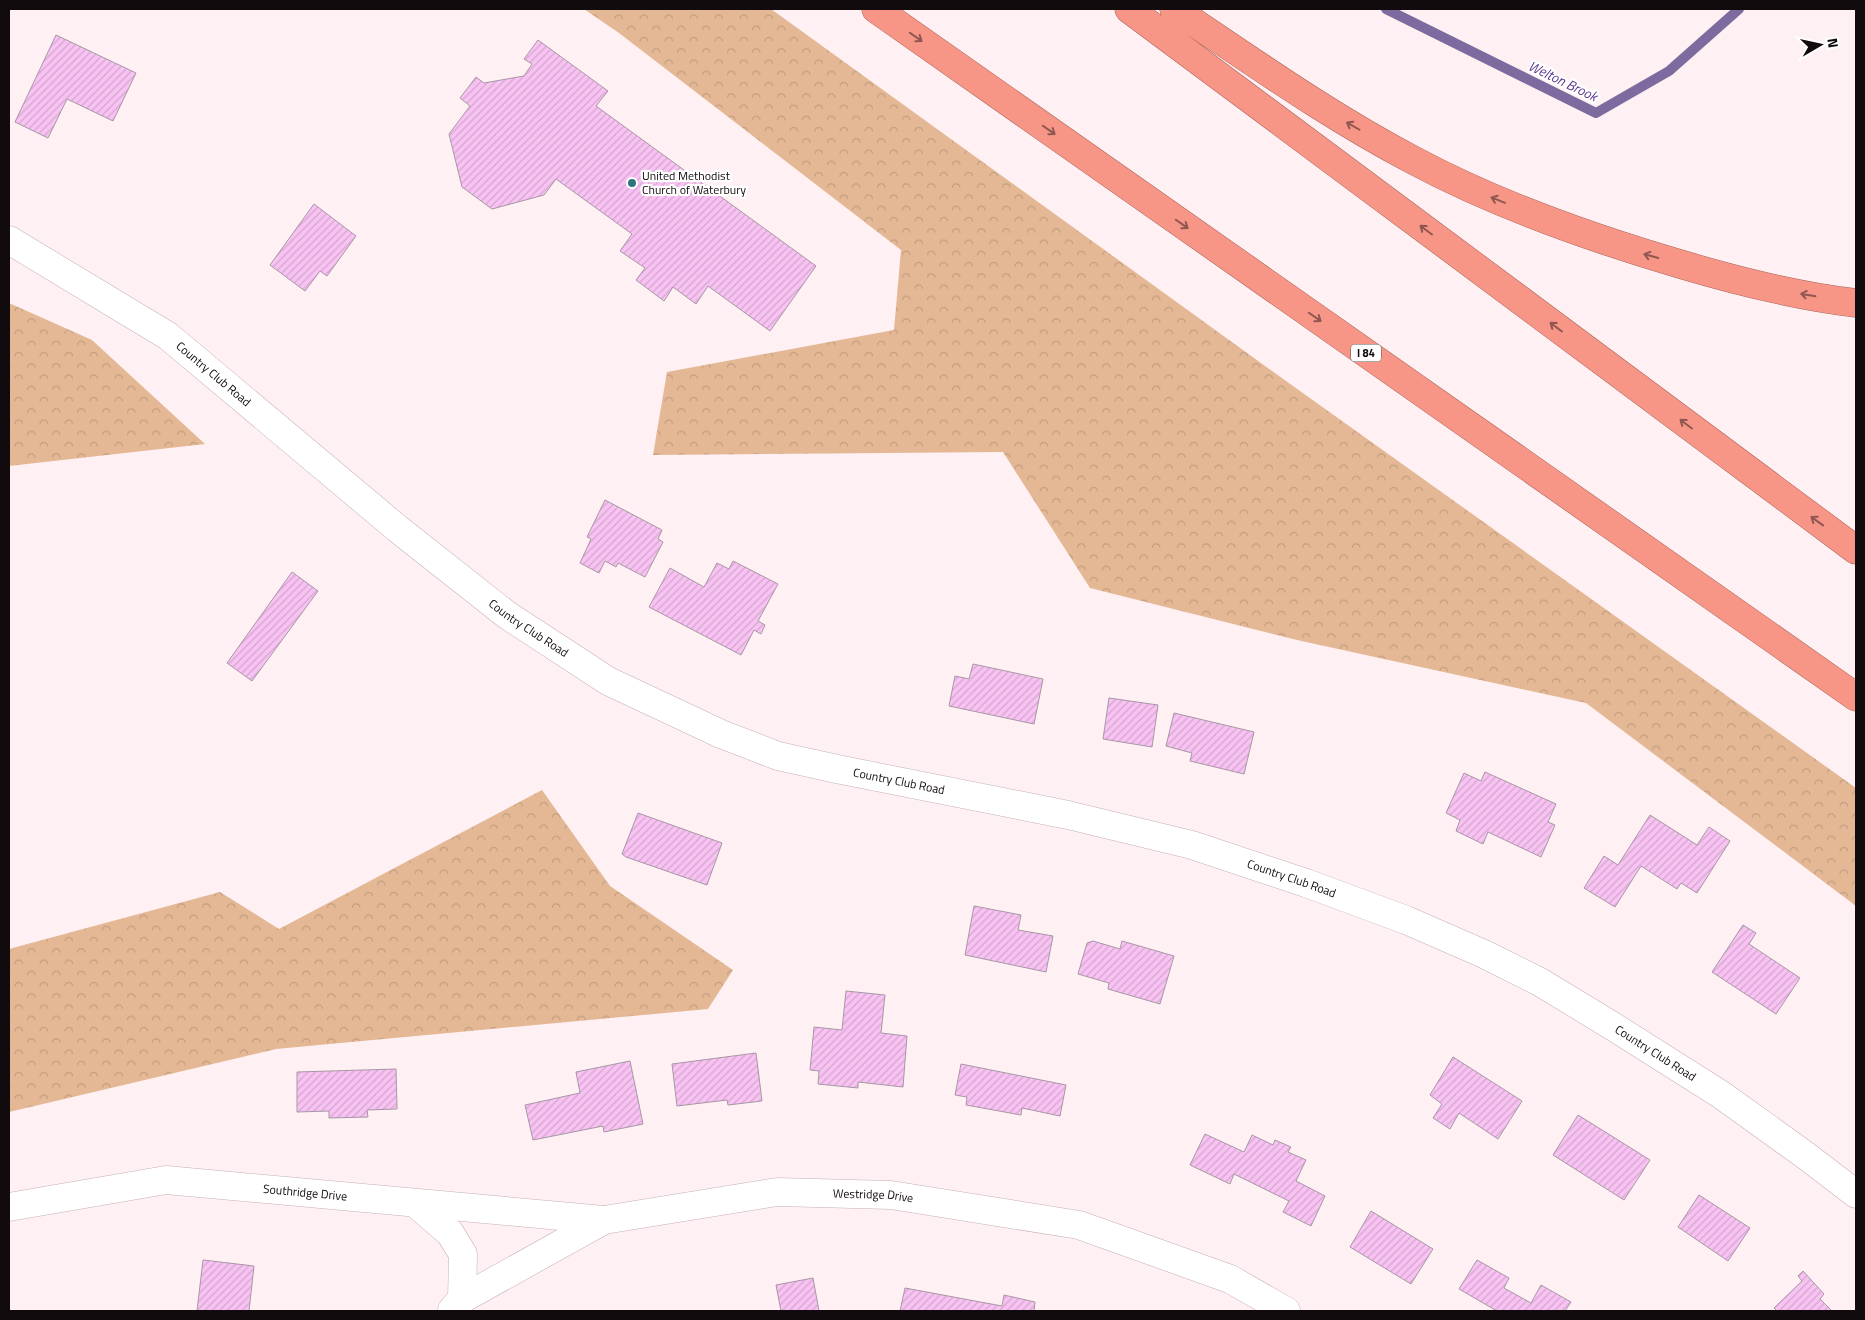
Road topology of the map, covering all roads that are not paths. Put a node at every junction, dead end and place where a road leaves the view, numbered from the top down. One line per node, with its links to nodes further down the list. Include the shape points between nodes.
1 (876, 9): 7 (highway, I 84, one-way to 7)
2 (1130, 9): 6 (highway, one-way to 2)
3 (1174, 9): 5 (highway, one-way to 3, via 1774,289 1629,249 1476,191 1351,125)
4 (9, 240): 8 (street, Country Club Road, via 168,336 398,529 507,615 608,681 721,734 778,756 1068,815 1192,845 1406,920 1540,982 1614,1027 1720,1094)
5 (1856, 303)
6 (1856, 550)
7 (1856, 697)
8 (1856, 1194)
9 (415, 1203): 10 (street, Southridge Drive, via 166,1180); 11 (street, Southridge Drive); 12 (street, Westridge Drive, via 450,1233 463,1254)
10 (9, 1207)
11 (604, 1220): 12 (street, Westridge Drive); 13 (street, Westridge Drive, via 778,1192 891,1195 1079,1225 1230,1279)
12 (456, 1305)
13 (1286, 1311)

